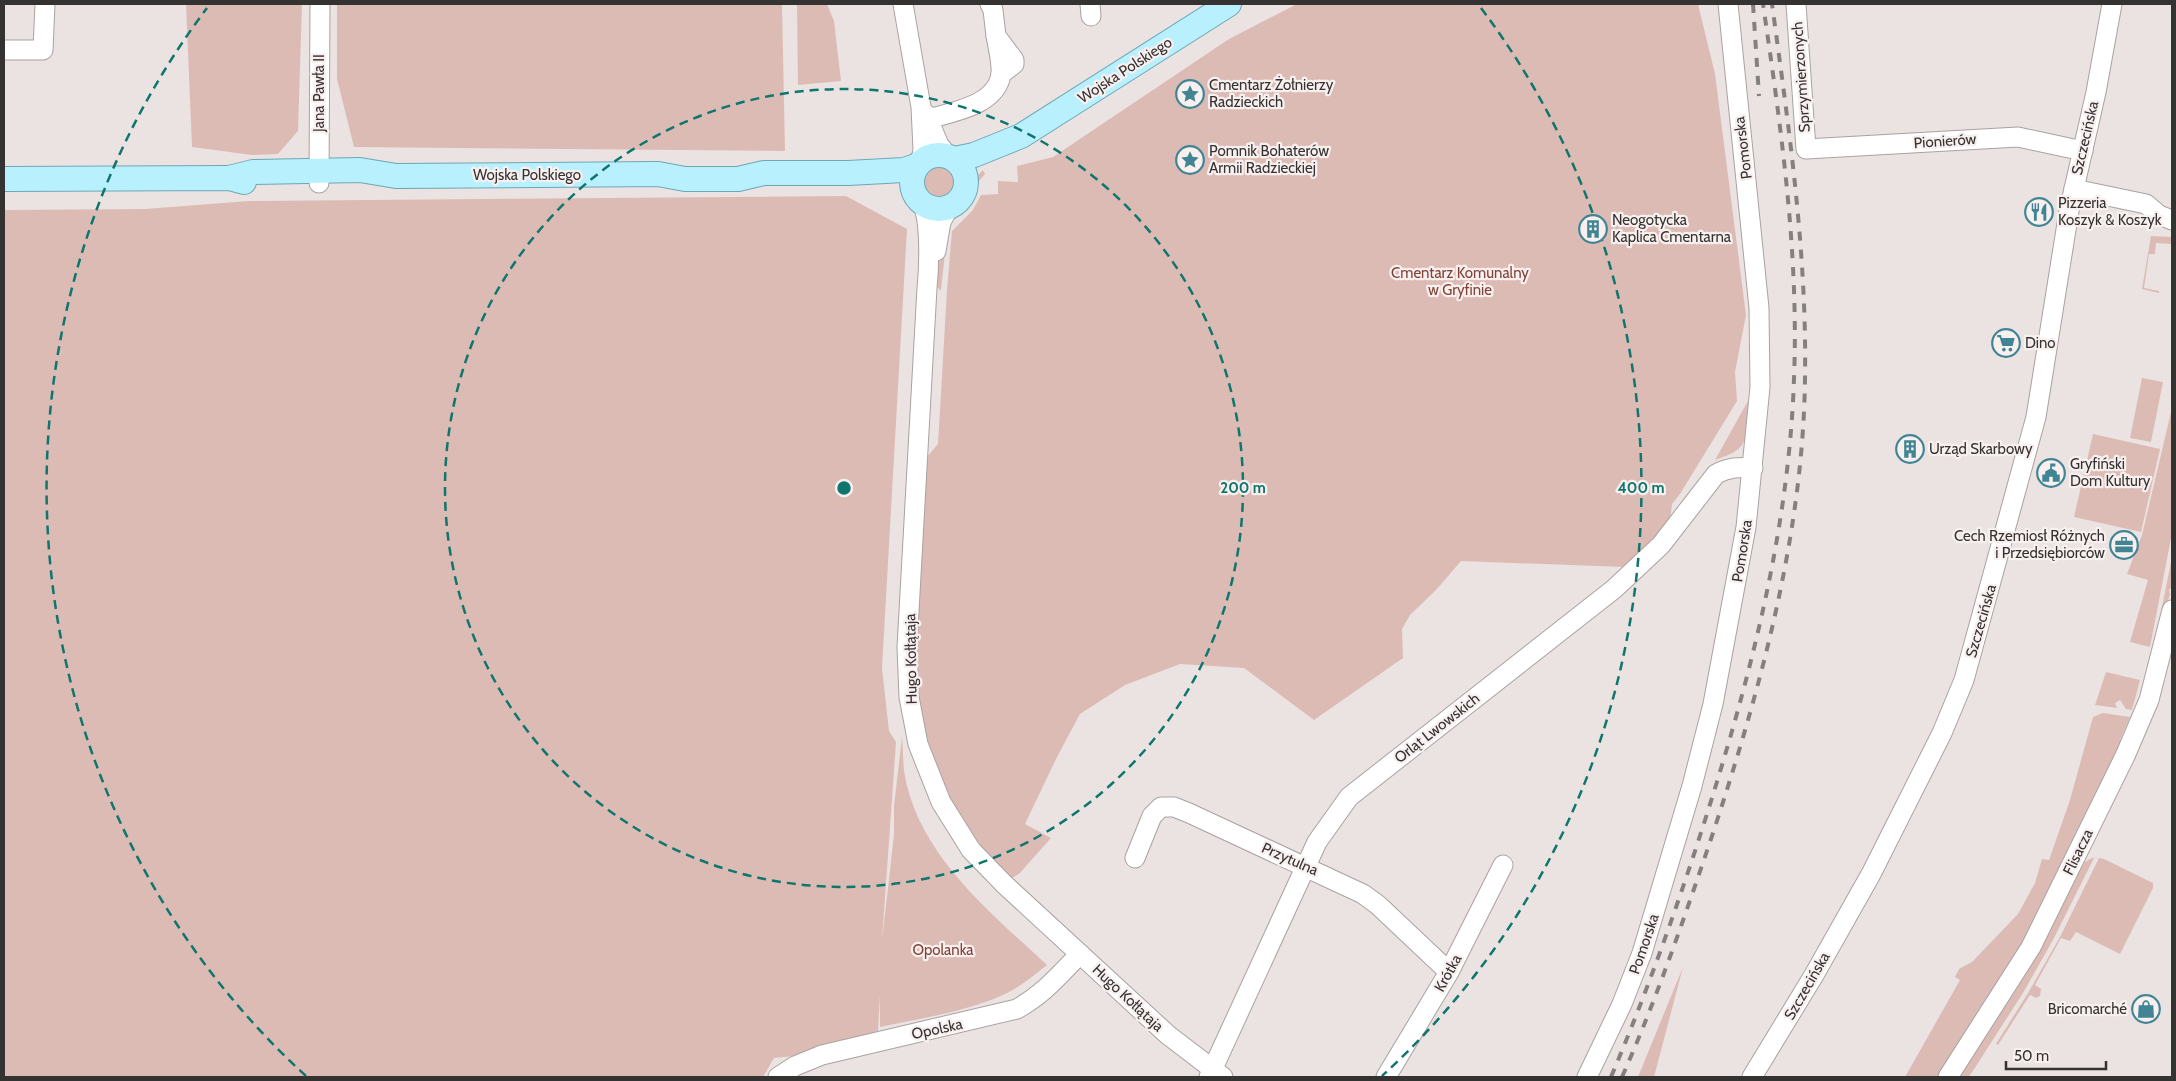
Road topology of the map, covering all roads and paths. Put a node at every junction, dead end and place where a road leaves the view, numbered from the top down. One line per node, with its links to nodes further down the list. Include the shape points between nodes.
1 (45, 4): 9 (street, via 43,50)
2 (320, 4): 17 (street, Jana Pawła II)
3 (903, 4): 10 (street)
4 (990, 4): 10 (street, via 996,36 1014,64 1001,74 998,86 986,99 969,107)
5 (1229, 4): 11 (main road, Wojska Polskiego)
6 (1728, 4): 25 (street, Pomorska, via 1758,288 1760,387)
7 (1796, 4): 12 (street, Sprzymierzonych)
8 (2112, 4): 13 (street, Szczecińska)
9 (4, 50)
10 (925, 113): 14 (street, via 939,145); 15 (street, via 924,149)
11 (1021, 136): 14 (main road, Wojska Polskiego, via 974,155); 19 (main road, Wojska Polskiego, via 975,171)
12 (1806, 149): 13 (street, Pionierów, via 2018,137)
13 (2083, 151): 20 (street, Szczecińska)
14 (951, 157): 15 (main road, via 932,155); 19 (main road, via 963,169)
15 (918, 164): 16 (main road, Wojska Polskiego, via 904,170); 21 (main road, via 912,180)
16 (848, 173): 17 (main road, Wojska Polskiego, via 764,173 710,167 658,174 396,176 367,182); 21 (main road, Wojska Polskiego, via 904,187)
17 (319, 177): 18 (main road, Wojska Polskiego, via 262,183 229,178)
18 (4, 179)
19 (966, 184): 22 (main road, via 961,198)
20 (2074, 189): 23 (street, via 2146,204); 36 (street, Szczecińska, via 2036,417 1964,680 1942,732 1871,874)
21 (918, 198): 22 (main road, via 936,209); 24 (street, Hugo Kołłątaja, via 926,215)
22 (949, 207): 24 (street, Hugo Kołłątaja, via 943,217)
23 (2166, 218)
24 (930, 266): 30 (street, Hugo Kołłątaja, via 908,647 909,697 918,744 941,802 971,850)
25 (1753, 468): 29 (street, Orląt Lwowskich, via 1736,467 1716,474 1660,546 1614,589 1349,797 1317,842); 35 (street, Pomorska, via 1742,557 1713,704 1692,786 1642,953)
26 (2172, 610): 37 (street, Flisacza, via 2148,700 2125,756 2030,947)
27 (1135, 858): 29 (street, Przytulna, via 1152,816 1161,807 1174,807)
28 (1503, 865): 31 (street, Krótka)
29 (1305, 866): 31 (street, Przytulna, via 1378,905); 32 (street, Orląt Lwowskich)
30 (1080, 954): 32 (street, Hugo Kołłątaja); 33 (street, Opolska, via 1038,997 1017,1009 822,1055)
31 (1449, 972): 34 (street, Krótka)
32 (1215, 1075)
33 (778, 1077)
34 (1386, 1077)
35 (1587, 1077)
36 (1752, 1077)
37 (1948, 1077)

